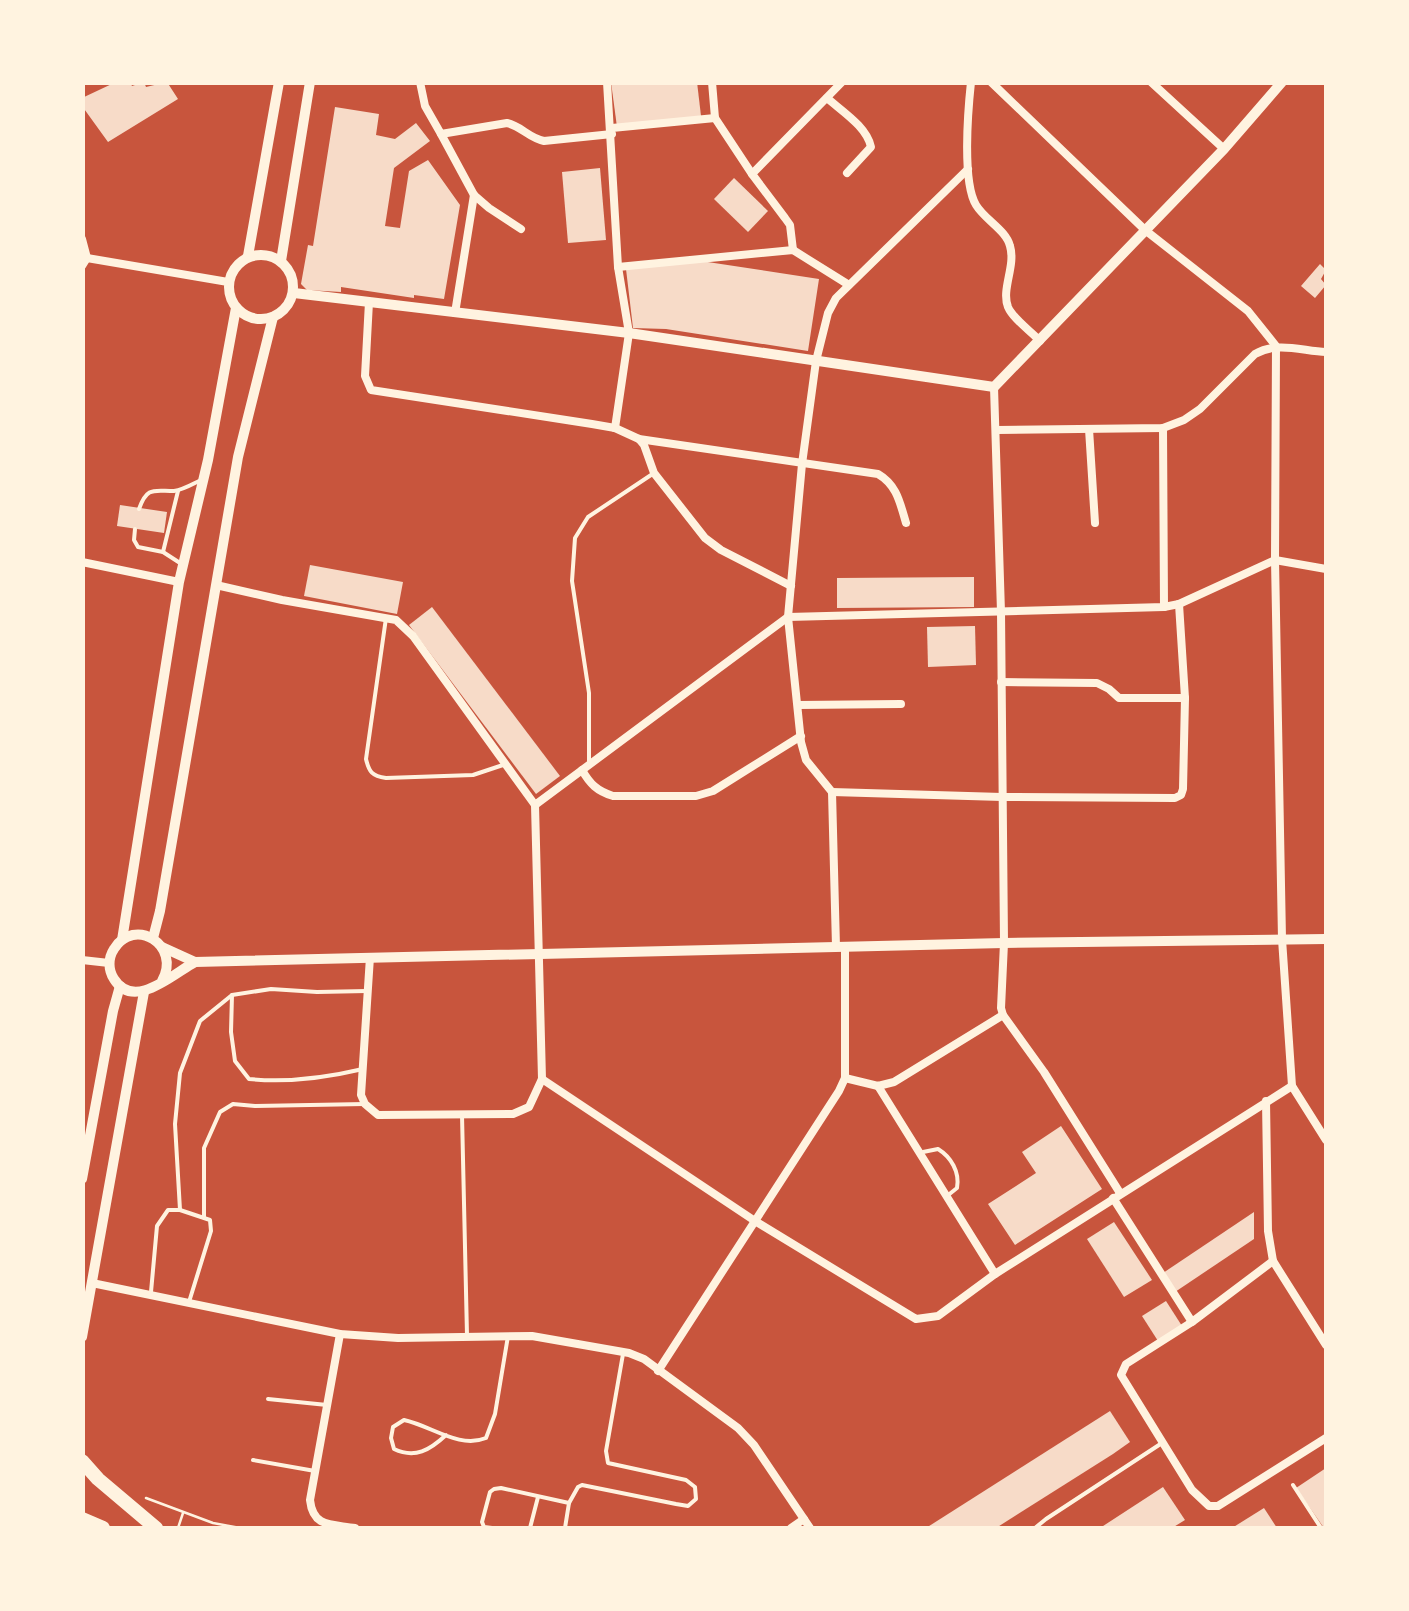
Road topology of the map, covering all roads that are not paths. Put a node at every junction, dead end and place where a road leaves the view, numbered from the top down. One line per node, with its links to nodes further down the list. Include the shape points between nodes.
1 (278, 82): 24 (street)
2 (310, 82): 25 (street)
3 (420, 82): 14 (street)
4 (608, 82): 13 (street)
5 (712, 82): 12 (street)
6 (842, 82): 11 (street)
7 (970, 82): 16 (street)
8 (991, 82): 21 (street)
9 (1151, 82): 15 (street)
10 (1282, 82): 15 (street)
11 (828, 98): 17 (street, via 871,141); 18 (street)
12 (714, 118): 13 (street); 18 (street)
13 (612, 131): 14 (street, via 544,141 507,124); 27 (street)
14 (441, 134): 19 (street)
15 (1224, 149): 21 (street)
16 (968, 169): 29 (street); 36 (street, via 976,204 1010,244 1007,305)
17 (848, 173)
18 (752, 174): 23 (street, via 786,218)
19 (474, 195): 20 (street); 33 (street)
20 (521, 229)
21 (1145, 230): 36 (street); 37 (street, via 1248,311)
22 (82, 238): 26 (street)
23 (793, 250): 27 (street); 29 (street)
24 (248, 256): 25 (street); 28 (street)
25 (282, 261): 30 (street)
26 (85, 262): 28 (street)
27 (618, 267): 35 (street)
28 (228, 282): 32 (street)
29 (849, 285): 39 (street, via 828,313)
30 (294, 293): 31 (street); 34 (street)
31 (369, 302): 33 (street); 41 (street, via 365,376 372,390)
32 (236, 308): 34 (street, via 246,316); 48 (street)
33 (455, 312): 35 (street)
34 (273, 317): 60 (street, via 238,457)
35 (629, 333): 39 (street); 41 (street)
36 (1040, 340): 40 (street)
37 (1276, 346): 38 (street); 42 (street, via 1255,354 1192,415); 55 (street)
38 (1326, 352)
39 (816, 362): 40 (street); 46 (street)
40 (994, 387): 44 (street)
41 (615, 428): 45 (street)
42 (1162, 428): 43 (street); 63 (street)
43 (1089, 429): 44 (street); 52 (street)
44 (997, 430): 64 (street)
45 (639, 439): 46 (street); 47 (street)
46 (802, 464): 51 (street, via 890,480); 61 (street)
47 (654, 474): 61 (street, via 705,538); 73 (lane, via 588,517 575,538 572,581 589,692)
48 (203, 480): 49 (lane); 57 (street)
49 (178, 491): 50 (lane, via 151,491); 54 (lane)
50 (138, 508)
51 (906, 523)
52 (1094, 523)
53 (135, 529): 54 (lane, via 138,547)
54 (163, 552): 57 (lane)
55 (1275, 560): 58 (street); 62 (street); 77 (street)
56 (82, 562): 59 (street)
57 (182, 565): 59 (street)
58 (1326, 570)
59 (179, 582): 79 (street)
60 (216, 585): 66 (street); 80 (street)
61 (790, 586): 65 (street)
62 (1179, 604): 63 (street); 68 (street)
63 (1164, 607): 64 (street)
64 (1002, 612): 65 (street); 67 (street)
65 (788, 617): 70 (street); 73 (street)
66 (386, 618): 72 (street, via 413,636); 72 (lane, via 366,759 370,772 386,778 473,775)
67 (1002, 682): 68 (street, via 1097,682 1119,698); 75 (street)
68 (1184, 698): 75 (street, via 1183,790 1175,798)
69 (901, 704): 70 (street)
70 (798, 705): 71 (street)
71 (800, 736): 73 (street, via 696,796 613,796 590,784); 74 (street, via 806,760)
72 (506, 764): 76 (street)
73 (586, 767): 76 (street)
74 (832, 792): 75 (street); 82 (street)
75 (1002, 797): 81 (street)
76 (535, 805): 83 (street)
77 (1282, 939): 78 (street); 81 (street); 98 (street)
78 (1326, 939)
79 (122, 940): 80 (street, via 138,934); 87 (street)
80 (158, 942): 86 (street); 88 (street, via 168,964)
81 (1004, 943): 82 (street); 93 (street)
82 (840, 947): 83 (street); 95 (street)
83 (537, 953): 84 (street); 96 (street)
84 (370, 957): 86 (street); 90 (street)
85 (82, 960): 87 (street)
86 (195, 962): 88 (street)
87 (109, 963): 89 (street)
88 (162, 981): 91 (street)
89 (120, 986): 91 (street); 104 (street)
90 (368, 991): 92 (lane); 94 (street)
91 (144, 992): 112 (street)
92 (232, 994): 94 (lane, via 235,1061 250,1079 326,1078); 107 (lane, via 200,1021 180,1073)
93 (1003, 1015): 97 (street, via 907,1076); 106 (street)
94 (362, 1069): 100 (street)
95 (845, 1078): 97 (street); 109 (street)
96 (542, 1079): 101 (street, via 524,1111); 109 (street)
97 (878, 1086): 103 (street)
98 (1292, 1086): 99 (street); 102 (street)
99 (1266, 1102): 106 (street); 110 (street)
100 (364, 1104): 101 (street, via 378,1115); 108 (lane, via 233,1104 220,1112 204,1148)
101 (462, 1115): 117 (lane)
102 (1326, 1140)
103 (920, 1153): 105 (street); 105 (lane, via 938,1149 953,1164 957,1188)
104 (82, 1179)
105 (947, 1196): 111 (street)
106 (1117, 1196): 111 (street); 115 (street)
107 (180, 1210): 108 (lane); 113 (lane, via 168,1210 157,1226)
108 (204, 1217): 114 (lane, via 211,1231)
109 (755, 1221): 111 (street, via 916,1319 938,1316); 122 (street)
110 (1273, 1261): 115 (street); 120 (street)
111 (996, 1274)
112 (92, 1283): 113 (street); 119 (street)
113 (151, 1295): 114 (street)
114 (189, 1302): 116 (street)
115 (1192, 1322): 127 (street, via 1122,1370)
116 (340, 1334): 117 (street); 124 (street)
117 (467, 1336): 118 (street)
118 (508, 1336): 121 (street); 125 (lane, via 486,1438 474,1443)
119 (82, 1337)
120 (1326, 1345)
121 (623, 1352): 122 (street); 133 (lane, via 608,1463 686,1480 696,1500 688,1506 582,1484)
122 (658, 1371): 134 (street, via 738,1428)
123 (268, 1399): 124 (lane)
124 (328, 1405): 130 (street)
125 (446, 1436): 125 (lane, via 404,1420 390,1438 405,1454 426,1451)
126 (1326, 1438): 127 (street, via 1218,1506 1192,1490)
127 (1162, 1443): 144 (lane)
128 (82, 1460): 137 (highway)
129 (253, 1460): 130 (lane)
130 (316, 1470): 138 (street, via 310,1500 316,1519)
131 (1293, 1486): 145 (lane)
132 (538, 1497): 133 (lane); 139 (lane, via 494,1489 482,1522); 140 (lane)
133 (569, 1502): 141 (lane)
134 (804, 1520): 142 (street); 143 (street)
135 (83, 1525): 136 (highway)
136 (102, 1528)
137 (156, 1528)
138 (355, 1528)
139 (492, 1528)
140 (530, 1528)
141 (565, 1528)
142 (791, 1528)
143 (810, 1528)
144 (1035, 1528)
145 (1321, 1528)

